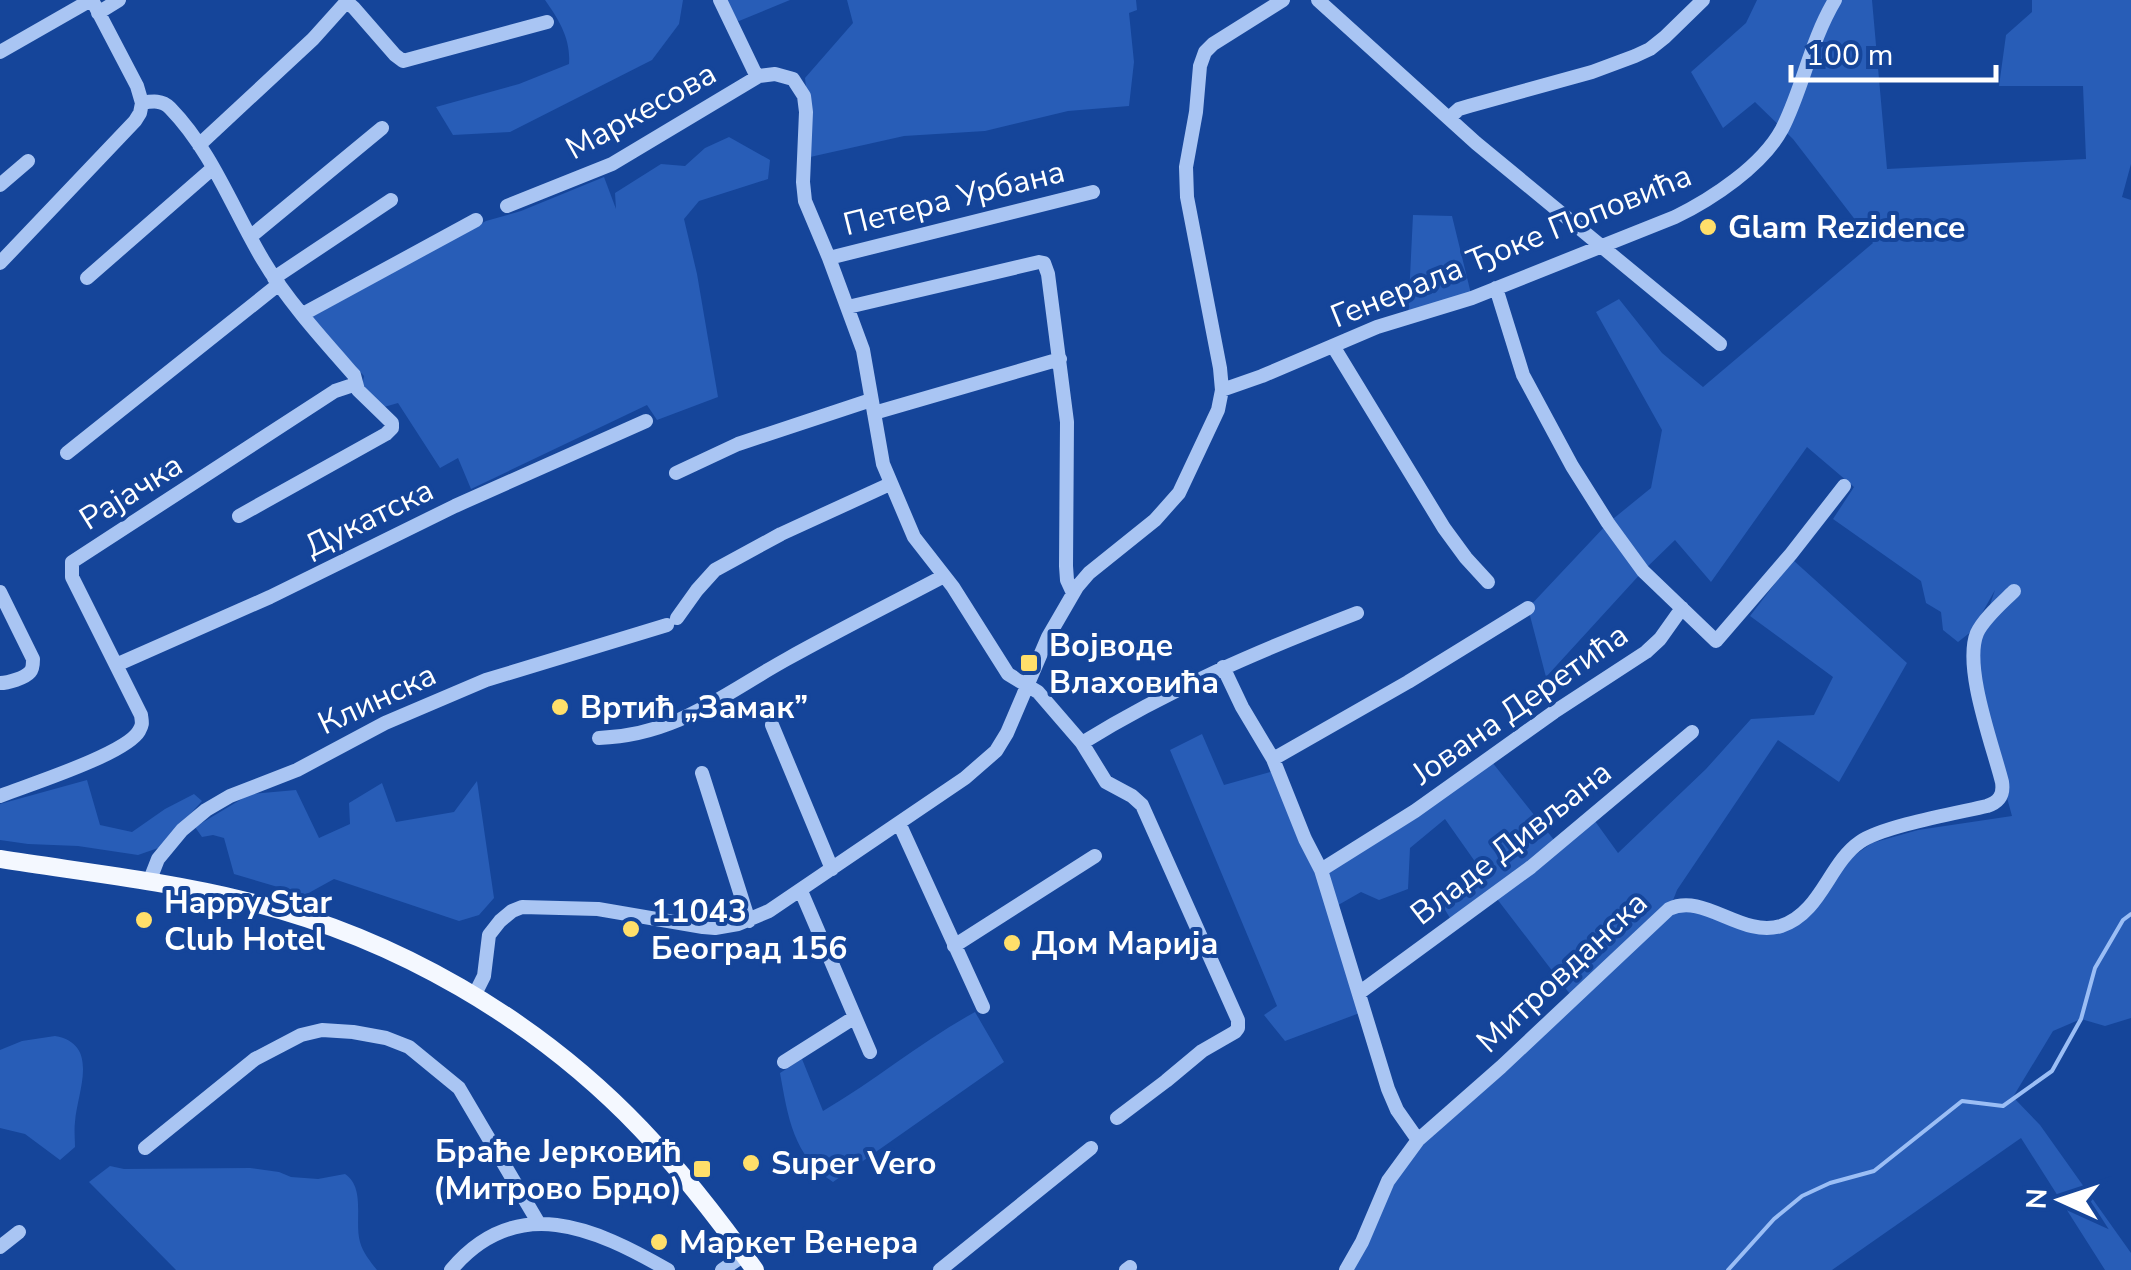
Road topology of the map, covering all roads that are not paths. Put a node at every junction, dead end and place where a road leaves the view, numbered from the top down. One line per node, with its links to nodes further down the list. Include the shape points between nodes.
1 (119, 0): 8 (street)
2 (720, 0): 11 (street)
3 (1283, 0): 36 (street, via 1213,44 1200,66 1187,196)
4 (1318, 0): 13 (street)
5 (1703, 0): 13 (street, via 1635,56 1459,109)
6 (1835, 0): 24 (street, Генерала Ђоке Поповића, via 1784,126 1764,153 1701,204)
7 (347, 1): 9 (street, via 403,61); 15 (street)
8 (94, 4): 10 (street); 12 (street)
9 (547, 22)
10 (0, 52)
11 (757, 77): 21 (street, Маркесова, via 612,164); 25 (street, Маркесова, via 789,78 804,96 803,191)
12 (142, 102): 15 (street, via 170,107); 26 (street, via 136,121)
13 (1448, 118): 24 (street)
14 (382, 128): 23 (street)
15 (199, 145): 17 (street)
16 (28, 161): 18 (street)
17 (212, 168): 23 (street); 27 (street)
18 (0, 185)
19 (1093, 192): 25 (street, Петера Урбана)
20 (391, 200): 28 (street)
21 (508, 206)
22 (476, 220): 31 (street)
23 (250, 237): 28 (street)
24 (1601, 244): 29 (street, Генерала Ђоке Поповића); 32 (street)
25 (829, 258): 30 (street)
26 (0, 263)
27 (87, 278)
28 (276, 280): 31 (street); 39 (street)
29 (1496, 288): 33 (street, Генерала Ђоке Поповића); 50 (street, via 1523,375 1563,451 1643,571)
30 (848, 307): 34 (street, via 1039,262 1048,274); 37 (street)
31 (303, 314): 35 (street)
32 (1720, 344)
33 (1334, 346): 36 (street, Генерала Ђоке Поповића); 45 (street, via 1444,528)
34 (1060, 359): 37 (street); 48 (street, via 1067,422 1066,566)
35 (356, 384): 43 (street, via 390,420 389,432); 52 (street, Рајачка, via 72,562 72,577)
36 (1222, 390): 48 (street, via 1173,501)
37 (872, 407): 40 (street, via 738,444); 41 (street)
38 (646, 421): 52 (street, Дукатска)
39 (66, 453)
40 (676, 473)
41 (890, 484): 44 (street, via 914,538); 68 (street, Клинска, via 714,570 672,621 474,685 230,796 182,830)
42 (1844, 486): 50 (street, via 1716,641)
43 (238, 516)
44 (944, 576): 55 (street, via 1008,674); 58 (street, via 681,720)
45 (1488, 582)
46 (2014, 591): 79 (street, Митровданска, via 1978,632 1974,652 2004,789 1999,800 1865,838 1802,913 1780,926 1757,928 1698,907 1674,906)
47 (0, 592): 54 (street, via 32,654 31,671)
48 (1073, 593): 55 (street)
49 (1528, 608): 60 (street)
50 (1682, 608): 67 (street, Јована Деретића, via 1646,652)
51 (1356, 614): 53 (street)
52 (116, 665): 62 (street, Рајачка, via 141,715 138,732 96,759)
53 (1223, 667): 59 (street); 60 (street)
54 (0, 683)
55 (1026, 684): 59 (street); 63 (street, via 996,751)
56 (772, 725): 66 (street)
57 (1692, 732): 72 (street, Владе Дивљана, via 1545,856)
58 (599, 738)
59 (1082, 744): 78 (street, via 1106,782 1142,805 1239,1024)
60 (1274, 760): 67 (street)
61 (702, 773): 70 (street)
62 (0, 796)
63 (899, 823): 66 (street); 71 (street)
64 (1095, 856): 71 (street)
65 (0, 859): 68 (main road)
66 (832, 869): 69 (street)
67 (1321, 870): 72 (street)
68 (149, 882): 73 (main road, via 308,920 423,967)
69 (800, 891): 70 (street); 75 (street)
70 (750, 921): 73 (street, via 715,928 598,909 522,908 488,935 484,976)
71 (954, 946): 74 (street)
72 (1359, 993): 79 (street, via 1388,1089)
73 (474, 996): 85 (main road, via 599,1088 662,1152)
74 (983, 1007)
75 (855, 1017): 76 (street); 77 (street)
76 (870, 1052)
77 (784, 1062)
78 (1117, 1118)
79 (1418, 1140): 90 (street, Митровданска, via 1388,1181)
80 (145, 1148): 82 (street, via 255,1059 301,1035 322,1030 386,1038 459,1088)
81 (1091, 1148): 89 (street)
82 (538, 1222): 86 (street, via 484,1240); 87 (street, via 598,1234)
83 (19, 1232): 84 (street)
84 (0, 1247)
85 (751, 1266): 88 (street)
86 (451, 1270)
87 (668, 1270)
88 (722, 1270)
89 (940, 1270)
90 (1346, 1270)

